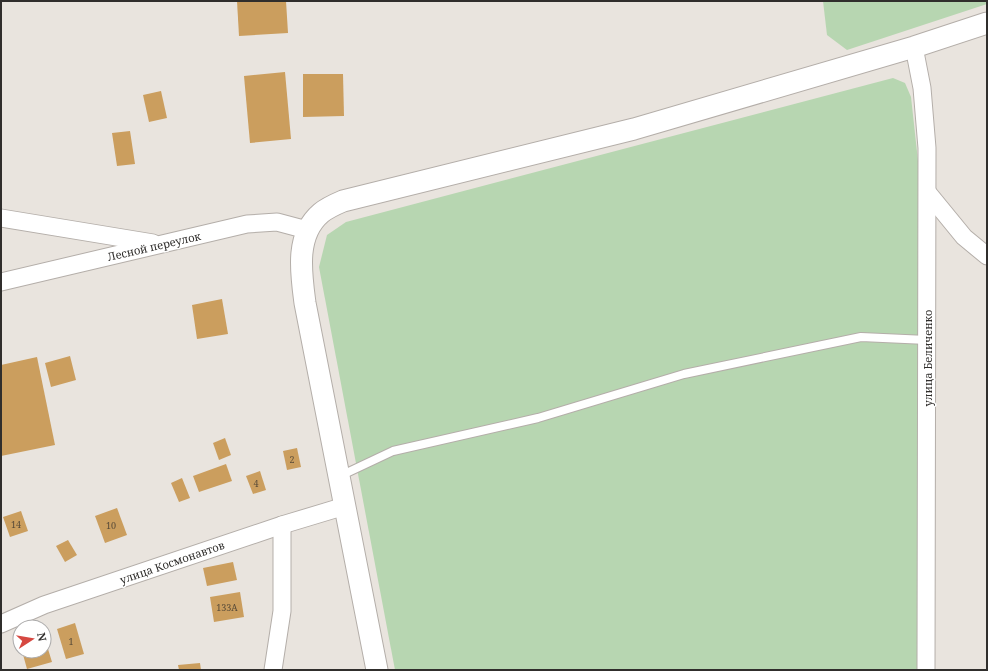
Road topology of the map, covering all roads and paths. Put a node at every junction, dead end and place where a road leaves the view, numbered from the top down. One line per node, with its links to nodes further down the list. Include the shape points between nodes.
1 (987, 23): 2 (street)
2 (914, 47): 3 (street, улица Беличенко, via 922,95); 5 (street, via 634,129 343,201 322,212)
3 (928, 193): 7 (street, via 964,237); 9 (street, улица Беличенко)
4 (1, 218): 6 (street)
5 (307, 230): 6 (street, Лесной переулок, via 277,222 247,224); 10 (street, via 301,271 305,303)
6 (161, 244): 8 (street, Лесной переулок)
7 (987, 256)
8 (1, 282)
9 (927, 340): 10 (lane, via 861,337 684,374 538,418 393,451); 16 (street, улица Беличенко)
10 (340, 476): 11 (street)
11 (345, 506): 12 (street, улица Космонавтов); 15 (street)
12 (282, 525): 13 (street, улица Космонавтов, via 44,605); 14 (street, via 282,611)
13 (1, 624)
14 (273, 670)
15 (377, 670)
16 (926, 670)

